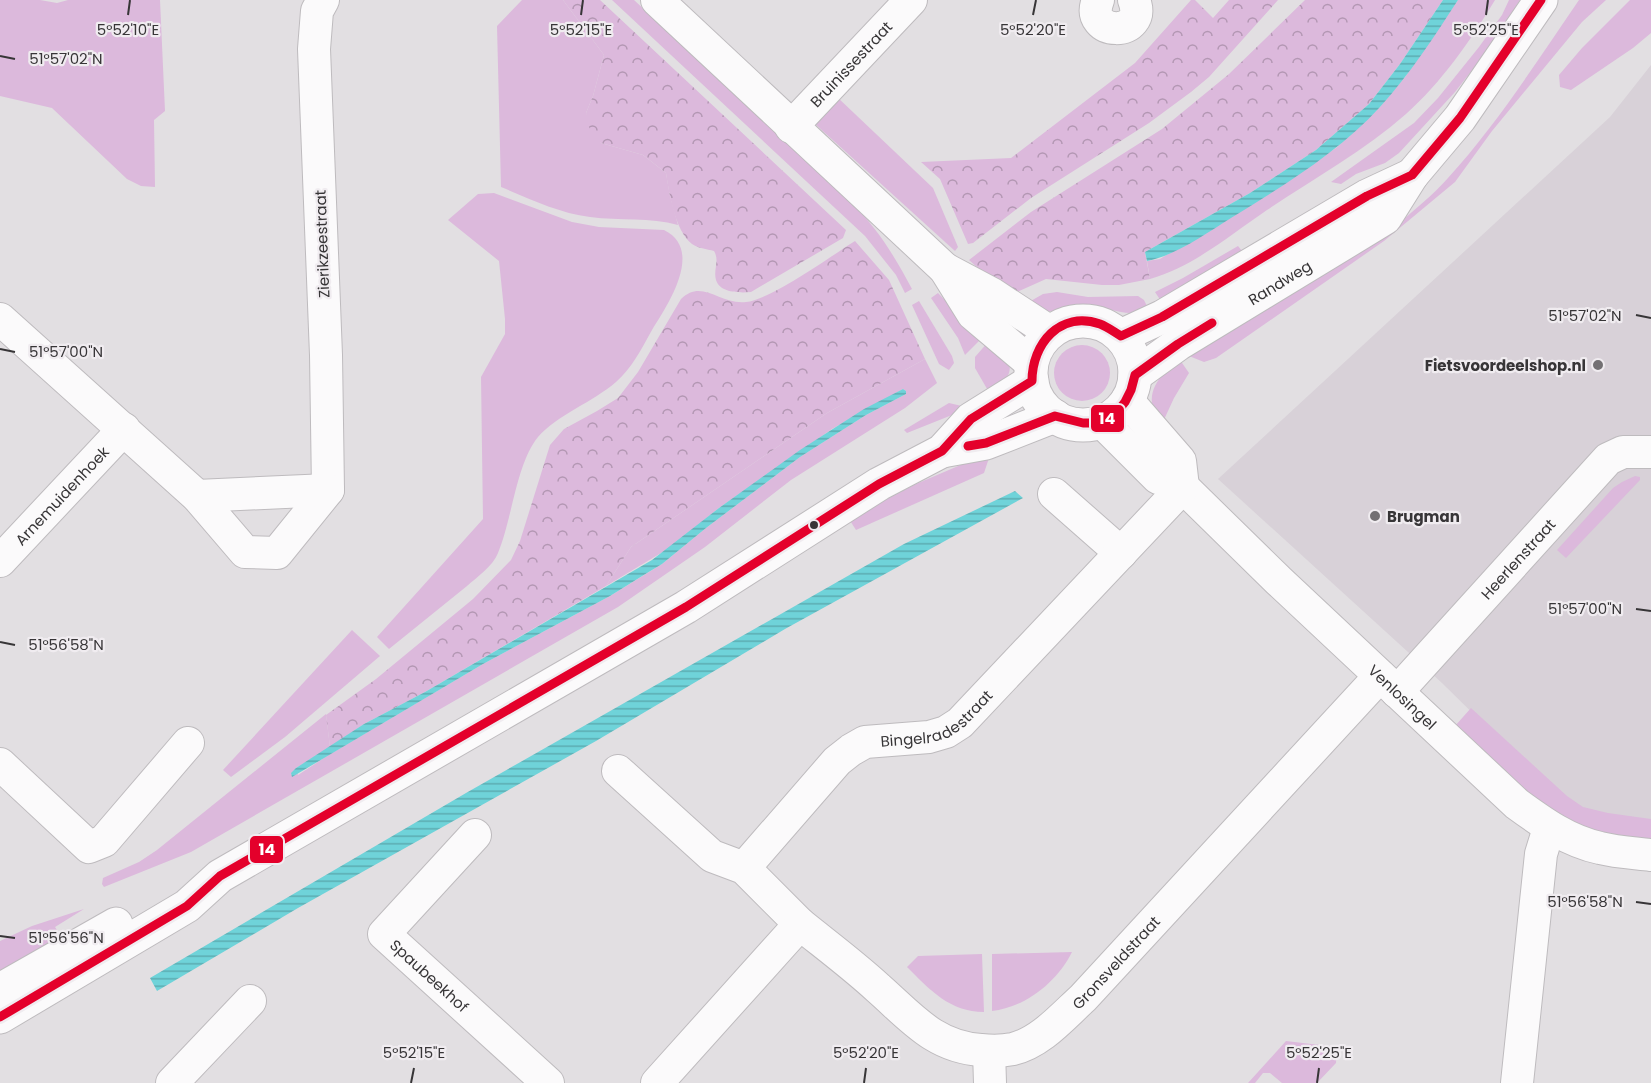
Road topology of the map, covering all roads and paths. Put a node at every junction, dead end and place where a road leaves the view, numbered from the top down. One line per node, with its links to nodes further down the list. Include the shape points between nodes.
1 (323, 0): 21 (street, Zierikzeestraat, via 317,11 314,49)
2 (657, 0): 7 (street)
3 (910, 0): 7 (street, Bruinissestraat)
4 (1098, 0): 5 (street, via 1097,16 1102,24 1120,29 1135,17)
5 (1134, 0)
6 (1541, 0): 8 (street, Randweg, via 1460,118)
7 (791, 127): 9 (street)
8 (1412, 175): 12 (street, Randweg, via 1367,196 1162,317); 14 (street, Randweg, via 1385,218 1178,344)
9 (945, 269): 11 (street); 13 (street, via 973,314)
10 (0, 319): 17 (street)
11 (1050, 332): 12 (street, via 1078,321 1094,322); 13 (street, via 1038,347)
12 (1121, 336): 14 (street, via 1134,361)
13 (1032, 372): 15 (street, via 1040,401); 18 (street, via 971,419)
14 (1131, 388): 16 (street, via 1111,417); 20 (street, via 1180,461)
15 (1055, 416): 16 (street, via 1070,423); 18 (street, via 986,443)
16 (1101, 422): 20 (street, Venlosingel, via 1158,478)
17 (124, 429): 23 (street); 25 (street, Arnemuidenhoek)
18 (942, 451): 34 (street, via 879,484 686,607)
19 (1651, 452): 26 (street, Heerlenstraat, via 1623,452 1608,459)
20 (1183, 487): 24 (street, Bingelradestraat); 26 (street, Venlosingel)
21 (328, 490): 23 (street); 23 (street, via 276,553 245,552)
22 (1054, 494): 24 (street)
23 (197, 496)
24 (1121, 553): 33 (street, Bingelradestraat, via 960,723 929,737 866,742 851,750)
25 (0, 561)
26 (1388, 684): 30 (street, Venlosingel, via 1517,804); 39 (street, Gronsveldstraat, via 1083,998 1030,1042)
27 (188, 743): 28 (street, via 104,841 89,847)
28 (0, 764)
29 (618, 771): 33 (street, via 712,856)
30 (1549, 828): 32 (street, Venlosingel, via 1601,849); 44 (street, via 1541,854)
31 (475, 835): 41 (street, Spaubeekhof, via 384,934)
32 (1651, 855)
33 (744, 868): 35 (street)
34 (220, 876): 36 (street, via 176,891); 38 (street, via 187,906)
35 (800, 924): 39 (street, Gronsveldstraat, via 932,1036 950,1044); 42 (street)
36 (0, 990)
37 (250, 1001): 40 (street)
38 (0, 1017)
39 (989, 1051): 43 (street)
40 (172, 1083)
41 (548, 1083)
42 (657, 1083)
43 (990, 1083)
44 (1517, 1083)

